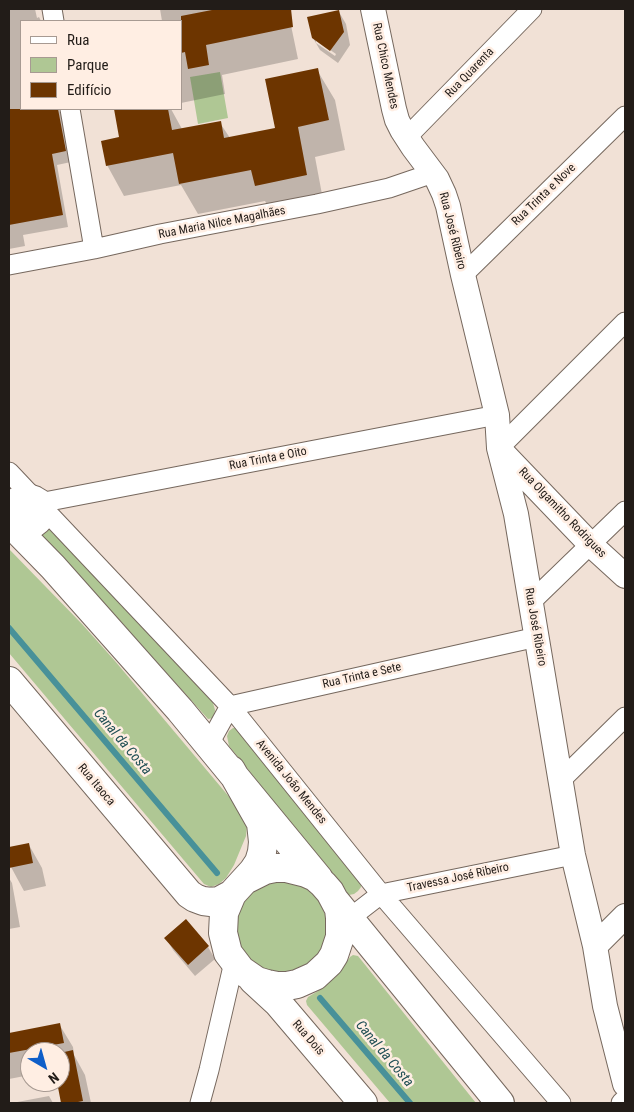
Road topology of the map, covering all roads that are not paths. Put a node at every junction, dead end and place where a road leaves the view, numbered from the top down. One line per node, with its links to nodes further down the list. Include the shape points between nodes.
1 (373, 9): 5 (street, Rua Chico Mendes, via 394,109)
2 (532, 9): 5 (street, Rua Quarenta)
3 (70, 110): 7 (street)
4 (625, 116): 9 (street, Rua Trinta e Nove)
5 (407, 138): 6 (street, Rua Chico Mendes)
6 (433, 173): 7 (street, Rua Maria Nilce Magalhães, via 389,188); 9 (street, Rua José Ribeiro, via 448,206)
7 (94, 249): 8 (street, Rua Maria Nilce Magalhães)
8 (9, 265)
9 (463, 274): 11 (street, Rua José Ribeiro)
10 (625, 322): 12 (street)
11 (497, 415): 12 (street, Rua José Ribeiro); 13 (street, Rua Trinta e Oito)
12 (499, 448): 15 (street, Rua Olgamitho Rodrigues); 17 (street, Rua José Ribeiro, via 516,514)
13 (23, 511): 20 (street, Avenida João Mendes); 22 (main road, via 52,567)
14 (625, 511): 15 (street)
15 (591, 545): 16 (street, Rua Olgamitho Rodrigues); 17 (street)
16 (625, 576)
17 (530, 602): 18 (street, Rua José Ribeiro)
18 (537, 637): 20 (street, Rua Trinta e Sete); 24 (street, Rua José Ribeiro)
19 (9, 681): 27 (main road, Rua Itaoca)
20 (230, 706): 22 (street); 28 (street, Avenida João Mendes)
21 (625, 716): 24 (street)
22 (209, 744): 23 (main road)
23 (231, 770): 26 (main road, via 263,832 259,862); 29 (main road)
24 (561, 780): 25 (street, Rua José Ribeiro)
25 (573, 855): 28 (street, Travessa José Ribeiro); 31 (street, Rua José Ribeiro)
26 (240, 887): 27 (main road, via 218,901 203,901); 29 (main road, via 265,870 286,868 315,877); 32 (main road, via 224,913 223,923 223,934)
27 (183, 888): 32 (main road, Rua Dois, via 198,915)
28 (381, 894): 29 (street, Travessa José Ribeiro); 38 (street, Avenida João Mendes)
29 (338, 903): 32 (main road, via 340,937 334,955 315,976 297,984 277,986 257,981); 37 (main road)
30 (625, 916): 31 (street)
31 (595, 946): 33 (street, Rua José Ribeiro, via 605,1006)
32 (237, 964): 35 (street); 36 (main road, Rua Dois, via 278,1003)
33 (625, 1084)
34 (625, 1099): 39 (street)
35 (200, 1103)
36 (364, 1103)
37 (500, 1103)
38 (561, 1103)
39 (621, 1103)

